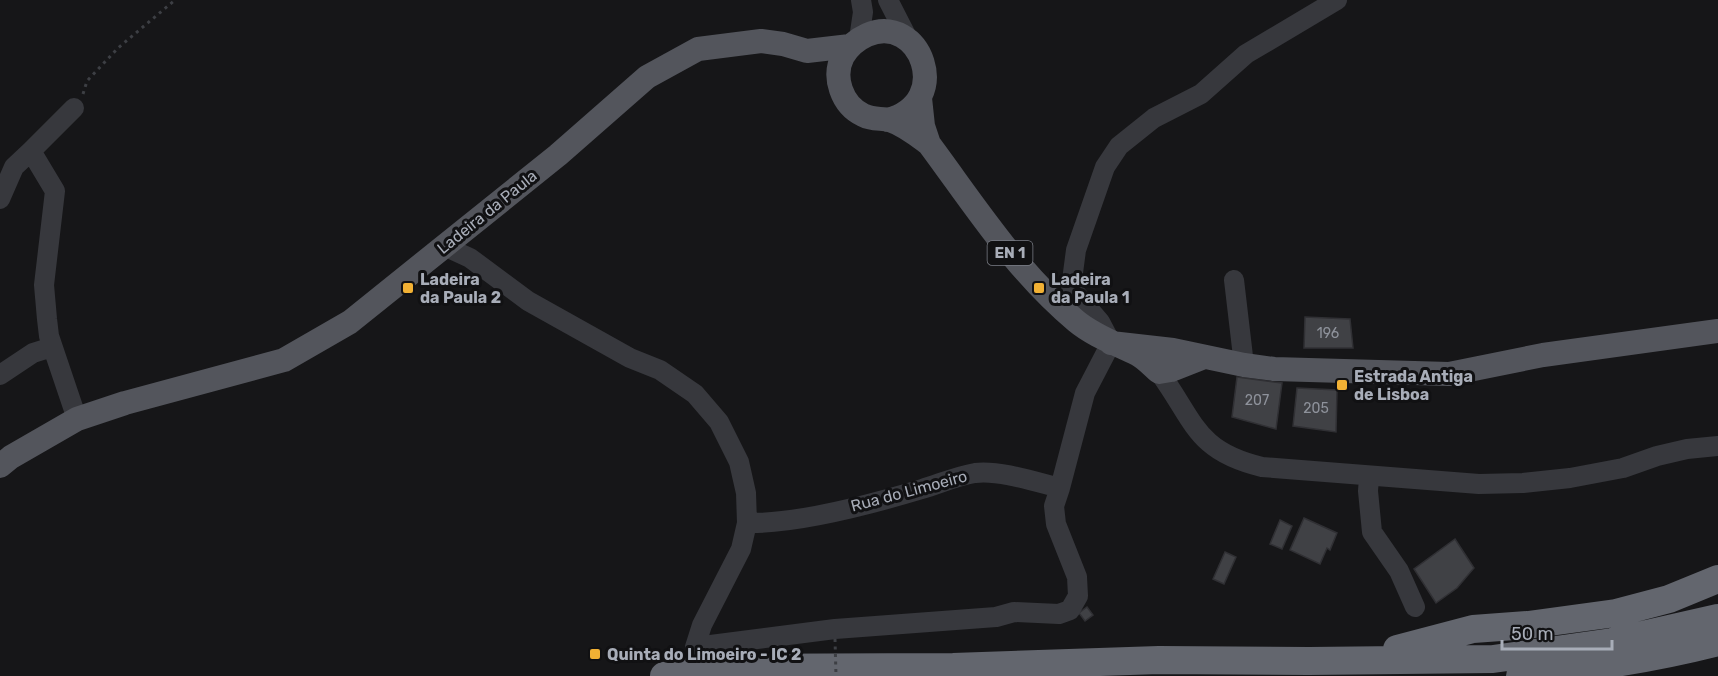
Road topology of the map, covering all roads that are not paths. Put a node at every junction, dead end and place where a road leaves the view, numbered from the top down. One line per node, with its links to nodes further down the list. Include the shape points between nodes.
1 (861, 0): 5 (street, via 863,12)
2 (888, 0): 4 (street)
3 (1338, 0): 17 (street, via 1246,54 1201,94 1154,117 1119,146 1105,167 1076,250 1071,288 1100,322)
4 (909, 41): 5 (main road, via 885,32 871,33); 8 (main road, via 924,62 925,87)
5 (855, 42): 6 (main road); 7 (main road, via 842,58)
6 (807, 51): 7 (main road); 14 (main road, Ladeira da Paula, via 761,41 698,49 646,77 558,155)
7 (840, 86): 10 (main road, via 852,108 863,115)
8 (920, 98): 10 (main road, via 907,113); 11 (main road, EN 1)
9 (74, 108): 12 (street)
10 (888, 120): 11 (main road, EN 1)
11 (929, 144): 17 (main road, EN 1, via 1039,288 1079,323)
12 (31, 151): 13 (street, via 14,167); 18 (street, via 55,191 44,285)
13 (0, 198)
14 (444, 246): 25 (main road, Ladeira da Paula, via 350,322 284,360); 30 (street, via 470,258 528,301 630,358 660,370 694,394 719,422 739,462)
15 (1234, 280): 21 (street)
16 (1718, 331): 21 (main road, EN 1, via 1543,355 1449,374)
17 (1111, 343): 19 (main road, EN 1); 22 (main road, EN 1, via 1140,355); 29 (street, via 1085,393)
18 (52, 347): 23 (street, via 33,353); 25 (street)
19 (1173, 350): 20 (main road, EN 1); 22 (street, via 1161,362)
20 (1200, 359): 21 (main road, EN 1); 22 (main road, EN 1); 24 (street)
21 (1244, 365)
22 (1159, 372): 24 (street)
23 (0, 375)
24 (1176, 399): 28 (street, via 1213,448 1238,461 1262,468)
25 (77, 419): 27 (main road, Ladeira da Paula)
26 (1718, 446): 28 (street, via 1687,449 1623,468 1523,483)
27 (0, 466)
28 (1369, 477): 32 (street, via 1372,532 1399,571)
29 (1060, 488): 30 (street, Rua do Limoeiro, via 975,473 824,513); 36 (street, via 1054,506 1056,524 1077,577 1078,596 1070,610 1059,614 1014,612 835,634)
30 (747, 523): 36 (street, via 741,549 702,625)
31 (1718, 579): 37 (highway, via 1669,599 1616,613 1473,628 1414,645)
32 (1415, 607)
33 (1718, 618): 35 (highway)
34 (1718, 642): 35 (highway, via 1675,653)
35 (1614, 653): 37 (highway); 39 (highway)
36 (701, 658): 37 (highway, via 953,667 1159,660); 38 (highway)
37 (1309, 661)
38 (664, 676)
39 (1520, 676)

